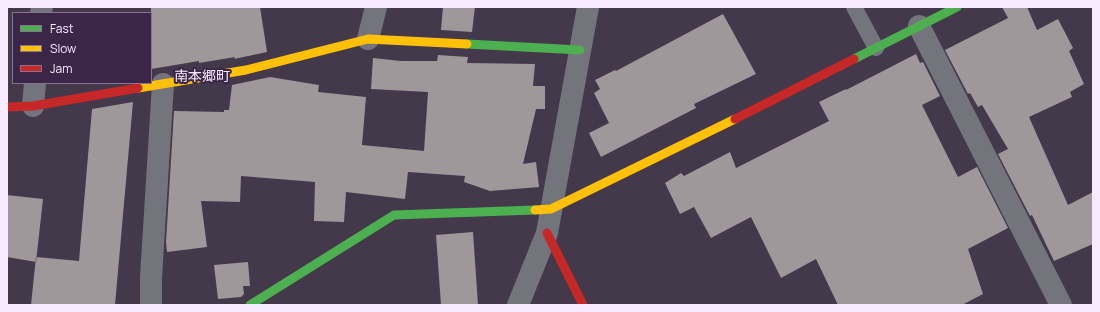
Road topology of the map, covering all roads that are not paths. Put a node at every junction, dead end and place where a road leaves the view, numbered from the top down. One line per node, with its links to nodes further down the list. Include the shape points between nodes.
1 (376, 7): 6 (street)
2 (588, 7): 8 (street)
3 (854, 7): 7 (lane)
4 (957, 7): 5 (street)
5 (919, 26): 7 (street); 19 (street)
6 (368, 39): 8 (street); 10 (street, via 246,70)
7 (876, 48): 13 (street)
8 (580, 50): 13 (street)
9 (35, 84): 11 (street)
10 (163, 84): 11 (street); 15 (street)
11 (33, 106): 12 (street)
12 (7, 107)
13 (551, 209): 14 (street); 16 (street, via 394,215)
14 (547, 233): 17 (street); 18 (street)
15 (151, 305)
16 (250, 305)
17 (518, 305)
18 (583, 305)
19 (1061, 305)

